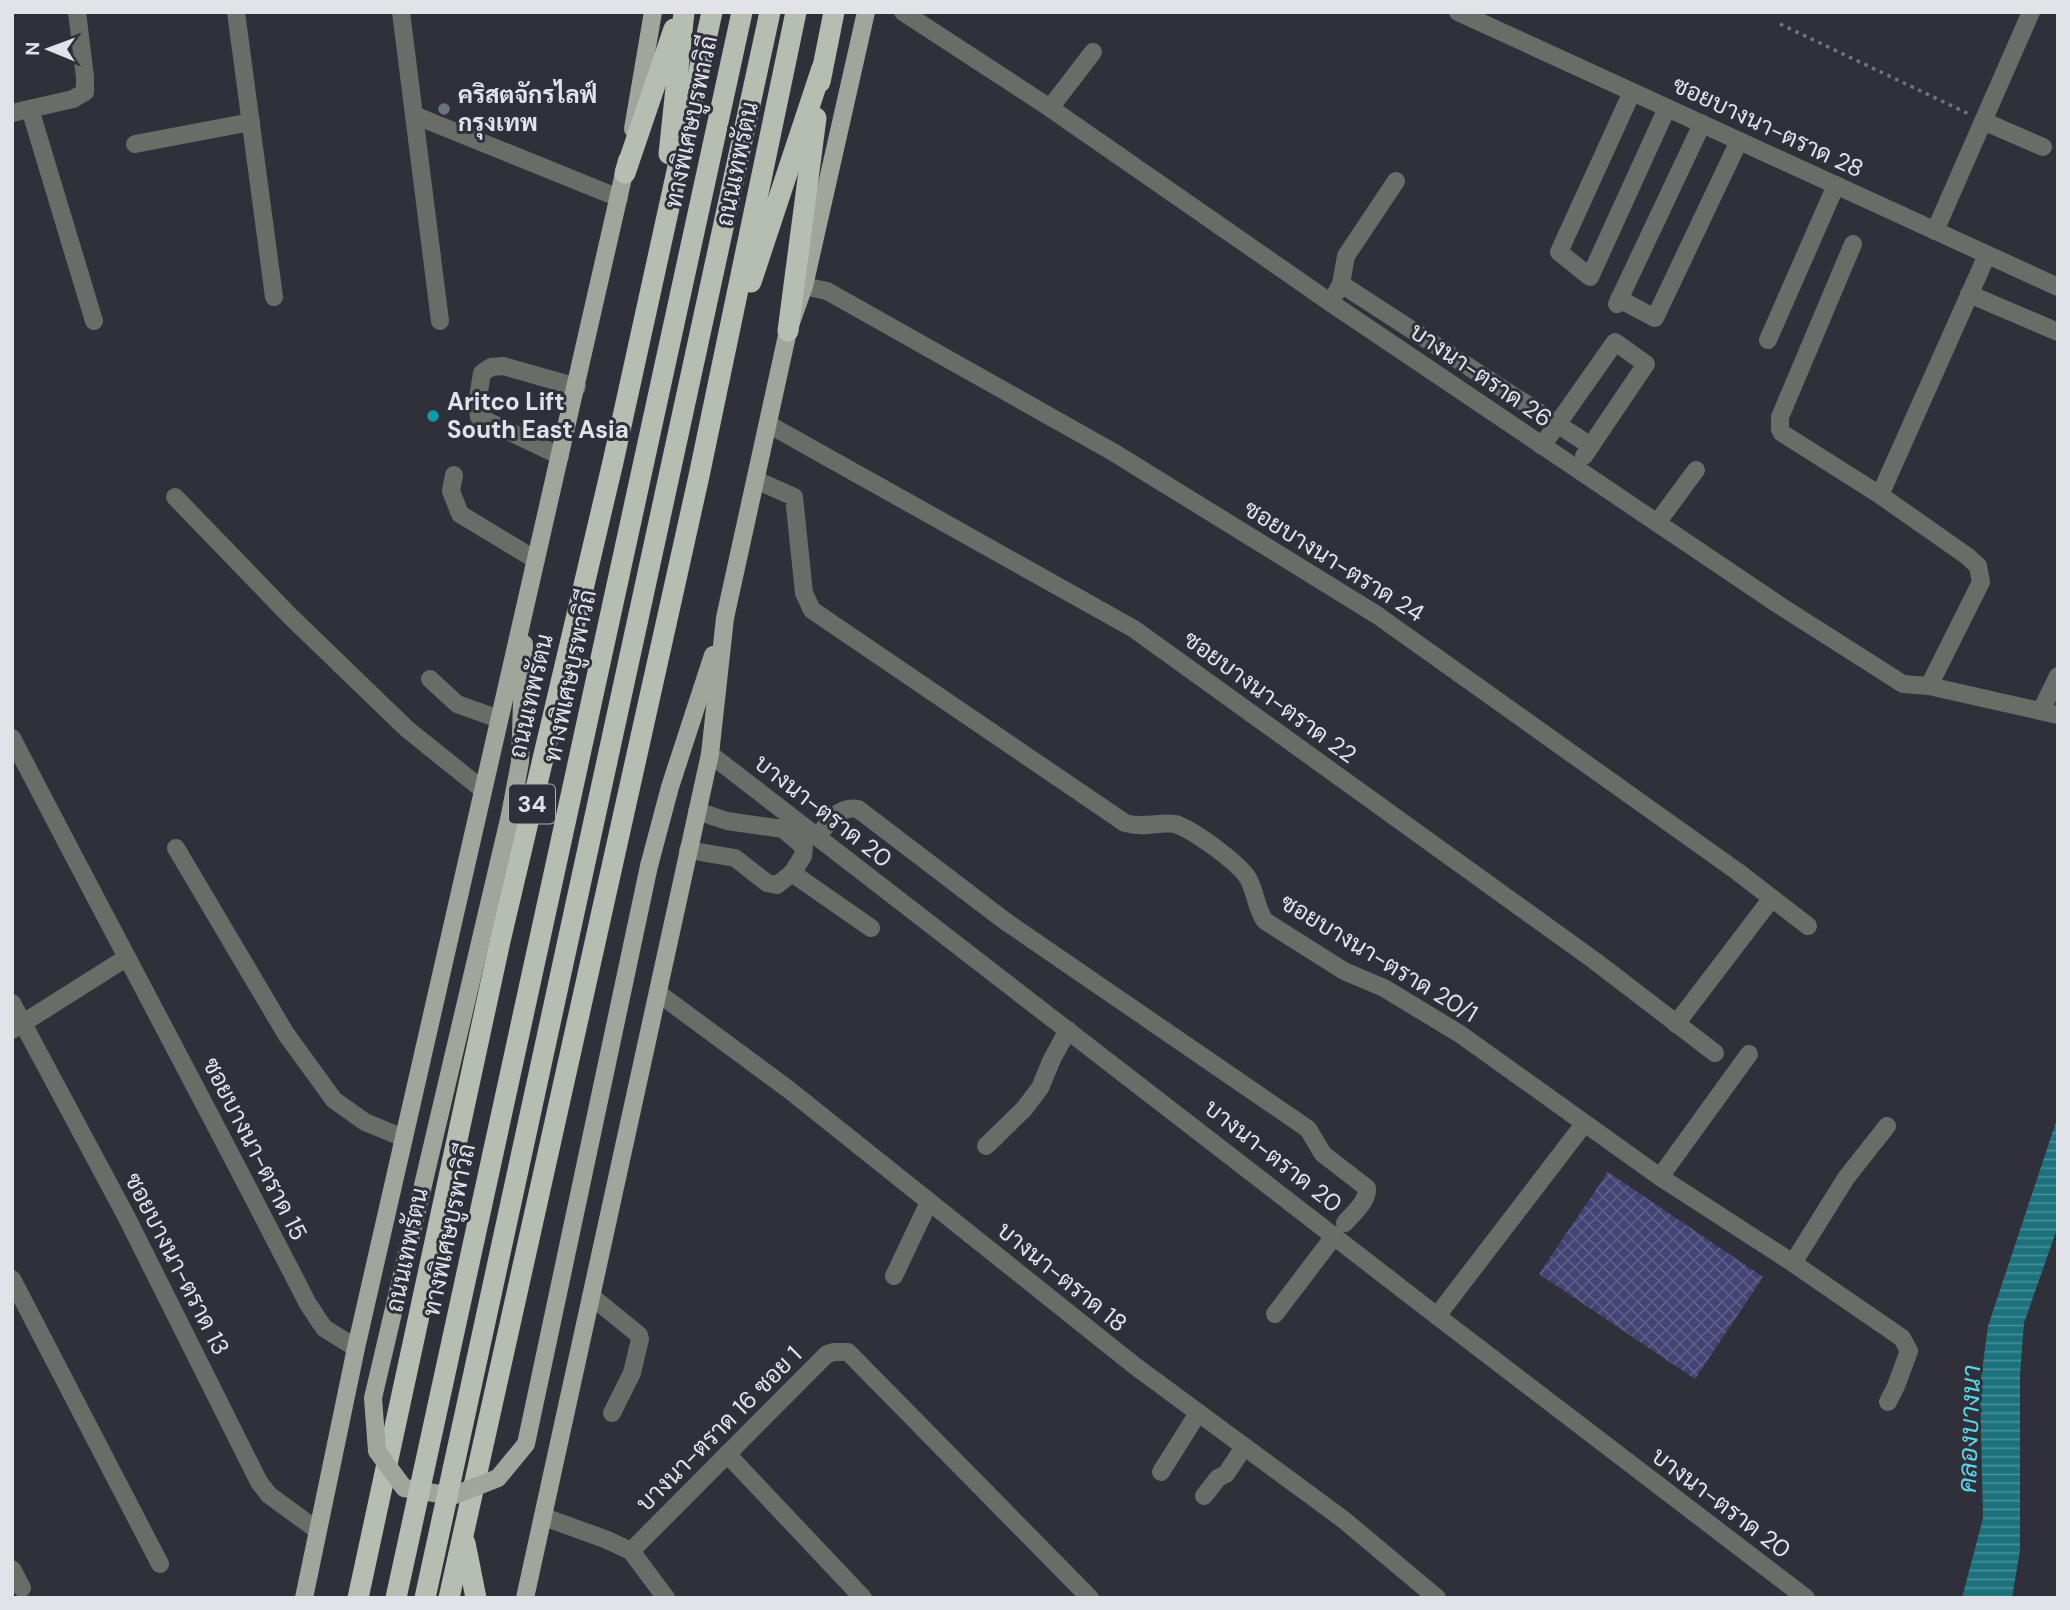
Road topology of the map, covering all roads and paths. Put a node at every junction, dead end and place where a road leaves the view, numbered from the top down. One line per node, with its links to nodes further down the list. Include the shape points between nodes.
1 (77, 12): 21 (street, via 85,92)
2 (236, 12): 24 (street)
3 (401, 12): 22 (street)
4 (682, 12): 29 (highway); 35 (highway)
5 (712, 12): 35 (highway, ถนนเทพรัตน / 34)
6 (742, 12): 119 (highway, ทางพิเศษบูรพาวิถี, bridge)
7 (770, 12): 120 (highway, bridge)
8 (796, 12): 48 (highway, ถนนเทพรัตน)
9 (834, 12): 17 (highway)
10 (866, 12): 38 (main road)
11 (903, 12): 19 (street, บางนา-ตราด 26)
12 (1458, 12): 18 (street, ซอยบางนา-ตราด 28)
13 (2031, 12): 23 (street)
14 (652, 13): 29 (main road, ถนนเทพรัตน / 34)
15 (1780, 24): 23 (path)
16 (1093, 52): 19 (street)
17 (822, 68): 45 (highway); 48 (highway)
18 (1632, 92): 20 (street, ซอยบางนา-ตราด 28); 20 (street, via 1559,252 1590,277)
19 (1049, 108): 42 (street, บางนา-ตราด 26)
20 (1667, 108): 25 (street, ซอยบางนา-ตราด 28)
21 (21, 111): 43 (street)
22 (414, 115): 32 (street); 44 (street)
23 (1983, 121): 28 (street); 33 (street)
24 (250, 122): 27 (street); 41 (street)
25 (1702, 124): 26 (street, ซอยบางนา-ตราด 28); 26 (street, via 1618,302 1655,318)
26 (1738, 141): 31 (street, ซอยบางนา-ตราด 28)
27 (135, 144)
28 (2043, 147)
29 (625, 173): 32 (main road, ถนนเทพรัตน / 34)
30 (1396, 181): 37 (street, via 1346,256)
31 (1836, 185): 33 (street, ซอยบางนา-ตราด 28); 47 (street)
32 (620, 198): 49 (main road, ถนนเทพรัตน / 34)
33 (1936, 231): 36 (street, ซอยบางนา-ตราด 28)
34 (1853, 244): 59 (street, via 1780,417 1780,429)
35 (658, 254): 118 (highway, ถนนเทพรัตน / 34, via 500,940)
36 (1987, 255): 39 (street, ซอยบางนา-ตราด 28); 40 (street)
37 (1341, 284): 42 (street); 51 (street)
38 (804, 286): 45 (main road); 78 (street, ซอยบางนา-ตราด 24, via 827,291 1113,452 1377,615)
39 (2058, 287)
40 (1969, 294): 46 (street); 59 (street)
41 (274, 298)
42 (1331, 303): 52 (street, บางนา-ตราด 26)
43 (94, 321)
44 (440, 321)
45 (788, 331): 50 (main road)
46 (2058, 332)
47 (1768, 340)
48 (719, 380): 112 (highway, ถนนเทพรัตน)
49 (577, 387): 54 (main road, ถนนเทพรัตน / 34); 54 (street, via 503,366 482,373 479,417)
50 (768, 424): 58 (main road); 84 (street, ซอยบางนา-ตราด 22, via 1134,629)
51 (1556, 424): 52 (street); 53 (street); 53 (street, via 1615,342 1646,364)
52 (1542, 446): 55 (street, บางนา-ตราด 26)
53 (1591, 446): 55 (street)
54 (560, 456): 62 (main road, ถนนเทพรัตน / 34)
55 (1576, 469): 61 (street, บางนา-ตราด 26)
56 (1696, 470): 61 (street)
57 (454, 475): 62 (street, via 452,491 460,514)
58 (756, 480): 64 (main road); 89 (street, ซอยบางนา-ตราด 20/1, via 794,497 804,593 812,610 1125,824 1183,827 1241,867 1265,921 1344,971 1384,988 1460,1034)
59 (1880, 495): 67 (street, via 1978,566 1981,582)
60 (175, 497): 72 (street, via 407,729)
61 (1657, 523): 67 (street, บางนา-ตราด 26, via 1903,684)
62 (536, 560): 63 (main road, ถนนเทพรัตน / 34)
63 (526, 603): 64 (main road, bridge, via 520,762 510,815 373,1398 377,1451 404,1488 452,1496 498,1478 526,1444 649,866); 69 (main road, ถนนเทพรัตน / 34)
64 (725, 618): 71 (main road)
65 (2058, 676): 68 (street)
66 (430, 679): 69 (street, via 457,704)
67 (1929, 686): 68 (street, บางนา-ตราด 26)
68 (2050, 713)
69 (499, 719): 72 (main road, ถนนเทพรัตน / 34)
70 (12, 738): 81 (street, ซอยบางนา-ตราด 15)
71 (710, 754): 73 (main road); 74 (street, บางนา-ตราด 20)
72 (482, 790): 91 (main road, ถนนเทพรัตน / 34)
73 (696, 811): 76 (main road); 77 (street, via 783,830 804,847)
74 (817, 836): 86 (street, บางนา-ตราด 20); 95 (street, via 840,810 858,809 1004,921 1308,1129 1323,1154 1367,1188 1363,1202)
75 (176, 848): 91 (street, via 286,1034 334,1100 365,1122)
76 (688, 850): 77 (street, via 735,858 767,883 777,885); 82 (main road)
77 (792, 873): 80 (street)
78 (1772, 898): 79 (street, ซอยบางนา-ตราด 24); 84 (street)
79 (1808, 926)
80 (872, 929)
81 (126, 958): 85 (street); 102 (street, ซอยบางนา-ตราด 15, via 308,1304 324,1328)
82 (658, 993): 94 (street, บางนา-ตราด 18); 99 (main road)
83 (12, 1003): 85 (street, ซอยบางนา-ตราด 13)
84 (1676, 1024): 87 (street, ซอยบางนา-ตราด 22)
85 (18, 1026): 111 (street, ซอยบางนา-ตราด 13, via 126,1216 259,1482 269,1495)
86 (1068, 1030): 92 (street, via 1040,1088); 95 (street, บางนา-ตราด 20)
87 (1715, 1053)
88 (1748, 1054): 93 (street)
89 (1584, 1124): 93 (street, ซอยบางนา-ตราด 20/1); 101 (street)
90 (1887, 1126): 96 (street, via 1846,1178)
91 (404, 1138): 102 (main road, ถนนเทพรัตน / 34)
92 (986, 1146)
93 (1660, 1177): 96 (street, ซอยบางนา-ตราด 20/1)
94 (929, 1202): 97 (street); 105 (street, บางนา-ตราด 18)
95 (1340, 1229): 100 (street); 101 (street, บางนา-ตราด 20)
96 (1793, 1263): 103 (street, ซอยบางนา-ตราด 20/1, via 1907,1344 1909,1351)
97 (894, 1276)
98 (12, 1279): 114 (street)
99 (591, 1296): 104 (street, via 640,1339 632,1373); 110 (main road)
100 (1275, 1314)
101 (1437, 1316): 128 (street, บางนา-ตราด 20)
102 (356, 1348): 111 (main road, ถนนเทพรัตน / 34)
103 (1888, 1402)
104 (612, 1413)
105 (1198, 1413): 106 (street, บางนา-ตราด 18); 108 (street)
106 (1244, 1447): 109 (street); 127 (street, บางนา-ตราด 18, via 1344,1520)
107 (727, 1454): 113 (street, บางนา-ตราด 16 ซอย 1); 125 (street); 126 (street, บางนา-ตราด 16 ซอย 1, via 827,1354 848,1352)
108 (1161, 1472)
109 (1204, 1496)
110 (544, 1517): 113 (street); 123 (main road)
111 (317, 1530): 117 (main road, ถนนเทพรัตน / 34)
112 (463, 1535): 121 (highway, ถนนเทพรัตน); 122 (highway)
113 (632, 1552): 124 (street)
114 (160, 1564)
115 (12, 1569): 116 (street)
116 (22, 1588)
117 (303, 1598)
118 (358, 1598)
119 (396, 1598)
120 (425, 1598)
121 (449, 1598)
122 (476, 1598)
123 (525, 1598)
124 (666, 1598)
125 (863, 1598)
126 (1090, 1598)
127 (1437, 1598)
128 (1806, 1598)

